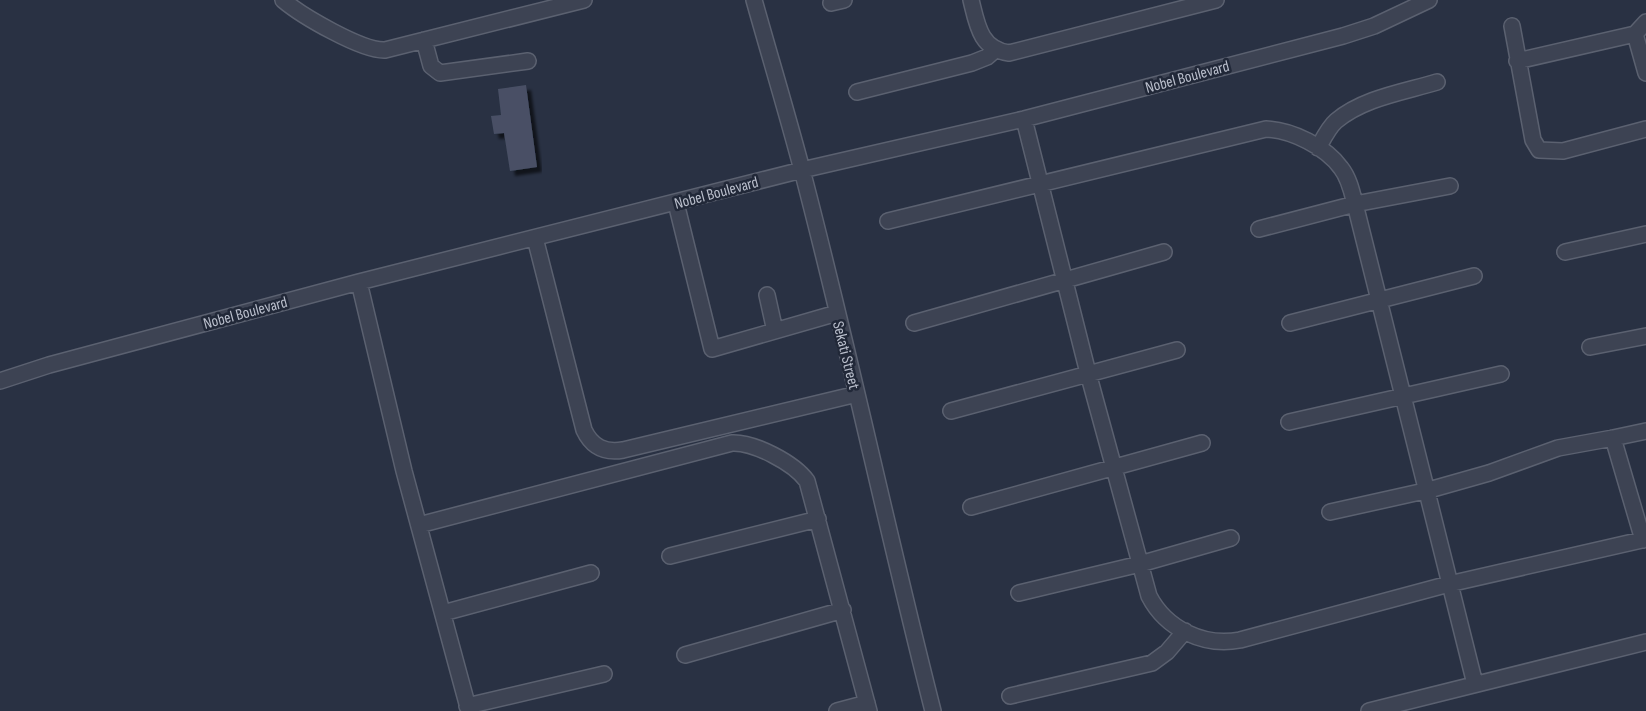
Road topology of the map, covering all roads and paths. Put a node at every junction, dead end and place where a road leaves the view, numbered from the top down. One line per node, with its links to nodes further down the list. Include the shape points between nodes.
1 (283, 0): 10 (street, via 368,49 385,50)
2 (584, 0): 10 (street)
3 (753, 0): 20 (street, Sekati Street)
4 (971, 0): 11 (street, via 979,31)
5 (1216, 0): 11 (street, via 1017,52)
6 (1429, 0): 17 (street, Nobel Boulevard, via 1342,36)
7 (1646, 22): 9 (street)
8 (1512, 26): 12 (street)
9 (1635, 34): 12 (street); 14 (street)
10 (424, 40): 13 (street, via 431,66 440,73)
11 (995, 50): 16 (street, via 972,63)
12 (1517, 61): 18 (street, via 1533,140 1539,150 1563,151)
13 (528, 62)
14 (1646, 74)
15 (1437, 82): 19 (street, via 1364,104 1334,122)
16 (857, 92)
17 (1024, 119): 20 (street, Nobel Boulevard); 21 (street)
18 (1646, 129)
19 (1318, 148): 21 (street, via 1286,132 1266,129); 24 (street, via 1343,170)
20 (802, 170): 23 (street, Nobel Boulevard); 36 (street, Sekati Street)
21 (1041, 185): 25 (street); 32 (street)
22 (1450, 186): 24 (street)
23 (676, 203): 28 (street, Nobel Boulevard); 39 (street, via 712,349)
24 (1355, 204): 26 (street); 35 (street)
25 (888, 221)
26 (1259, 229)
27 (1646, 234): 30 (street)
28 (535, 238): 33 (street, Nobel Boulevard); 46 (street, via 584,430 595,447 612,452 623,450)
29 (1164, 252): 32 (street)
30 (1565, 252)
31 (1474, 276): 35 (street)
32 (1063, 279): 37 (street); 43 (street)
33 (359, 282): 45 (street, Nobel Boulevard); 58 (street)
34 (767, 295): 39 (street)
35 (1380, 300): 38 (street); 47 (street)
36 (837, 313): 39 (street); 46 (street, Sekati Street)
37 (914, 323)
38 (1290, 323)
39 (775, 331)
40 (1646, 336): 41 (street)
41 (1590, 347)
42 (1177, 350): 43 (street)
43 (1088, 373): 48 (street); 53 (street)
44 (1501, 374): 47 (street)
45 (0, 381)
46 (857, 394): 77 (street, Sekati Street)
47 (1404, 395): 49 (street); 54 (street)
48 (951, 411)
49 (1289, 422)
50 (1646, 431): 51 (street)
51 (1613, 438): 54 (street, via 1558,448 1513,466); 60 (street)
52 (1202, 443): 53 (street)
53 (1114, 466): 55 (street); 62 (street)
54 (1429, 490): 56 (street); 64 (street)
55 (971, 507)
56 (1330, 512)
57 (818, 519): 58 (street, via 803,476 759,447 740,442); 61 (street); 66 (street)
58 (419, 525): 67 (street)
59 (1231, 538): 62 (street)
60 (1644, 540): 64 (street)
61 (670, 556)
62 (1140, 564): 65 (street); 68 (street, via 1154,606)
63 (591, 573): 67 (street)
64 (1449, 584): 68 (street, via 1229,642 1208,642); 72 (street)
65 (1019, 593)
66 (843, 610): 70 (street); 74 (street)
67 (443, 613): 75 (street)
68 (1185, 632): 73 (street, via 1152,663)
69 (1646, 642): 72 (street)
70 (685, 655)
71 (604, 674): 75 (street)
72 (1476, 684): 78 (street)
73 (1010, 696)
74 (868, 707): 76 (street)
75 (468, 709)
76 (837, 711)
77 (933, 711)
78 (1369, 711)

